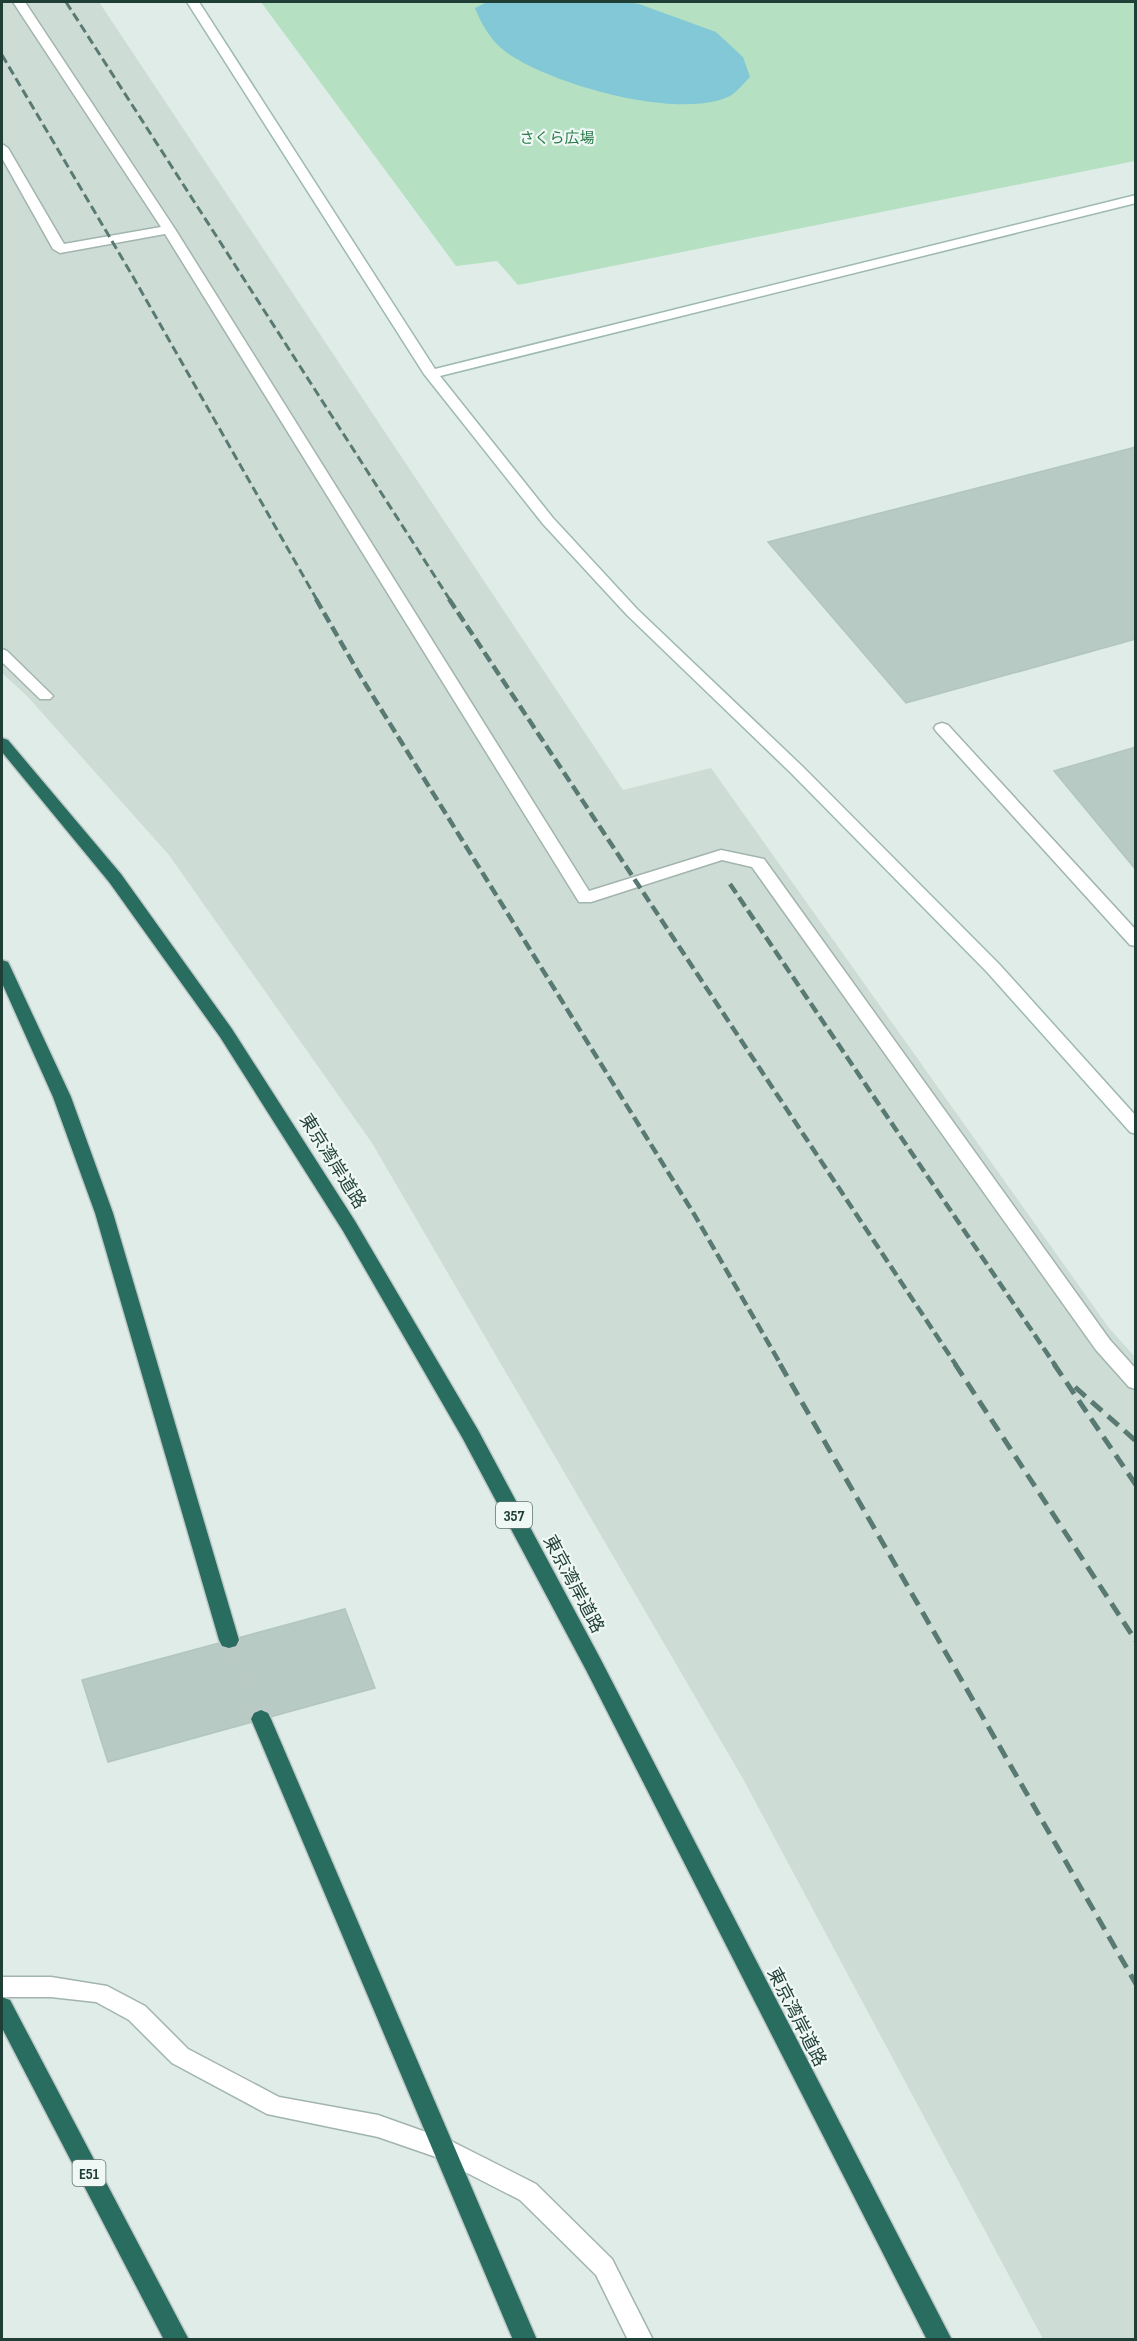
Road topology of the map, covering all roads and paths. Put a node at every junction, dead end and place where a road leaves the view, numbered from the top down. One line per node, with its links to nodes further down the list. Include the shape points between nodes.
1 (19, 2): 5 (street)
2 (193, 2): 6 (street)
3 (2, 148): 5 (street, via 60,249)
4 (1136, 199): 6 (street)
5 (169, 229): 14 (street, via 585,898 722,855 758,863 1103,1345)
6 (431, 374): 13 (street, via 548,521 632,612 797,770 993,968)
7 (2, 654): 8 (street)
8 (45, 696)
9 (942, 728): 11 (street)
10 (2, 743): 23 (highway, 東京湾岸道路 / 357, via 115,878 226,1033 350,1226 471,1435 593,1664)
11 (1136, 941)
12 (2, 966): 15 (highway, via 62,1097 105,1213)
13 (1136, 1128)
14 (1136, 1382)
15 (229, 1640)
16 (261, 1719): 19 (highway)
17 (2, 1987): 19 (street, via 51,1987 99,1993 136,2013 180,2056 275,2107 378,2126)
18 (2, 2007): 20 (highway, E51)
19 (443, 2149): 21 (highway); 22 (street, via 528,2192 604,2267)
20 (177, 2340)
21 (525, 2340)
22 (641, 2340)
23 (940, 2340)

